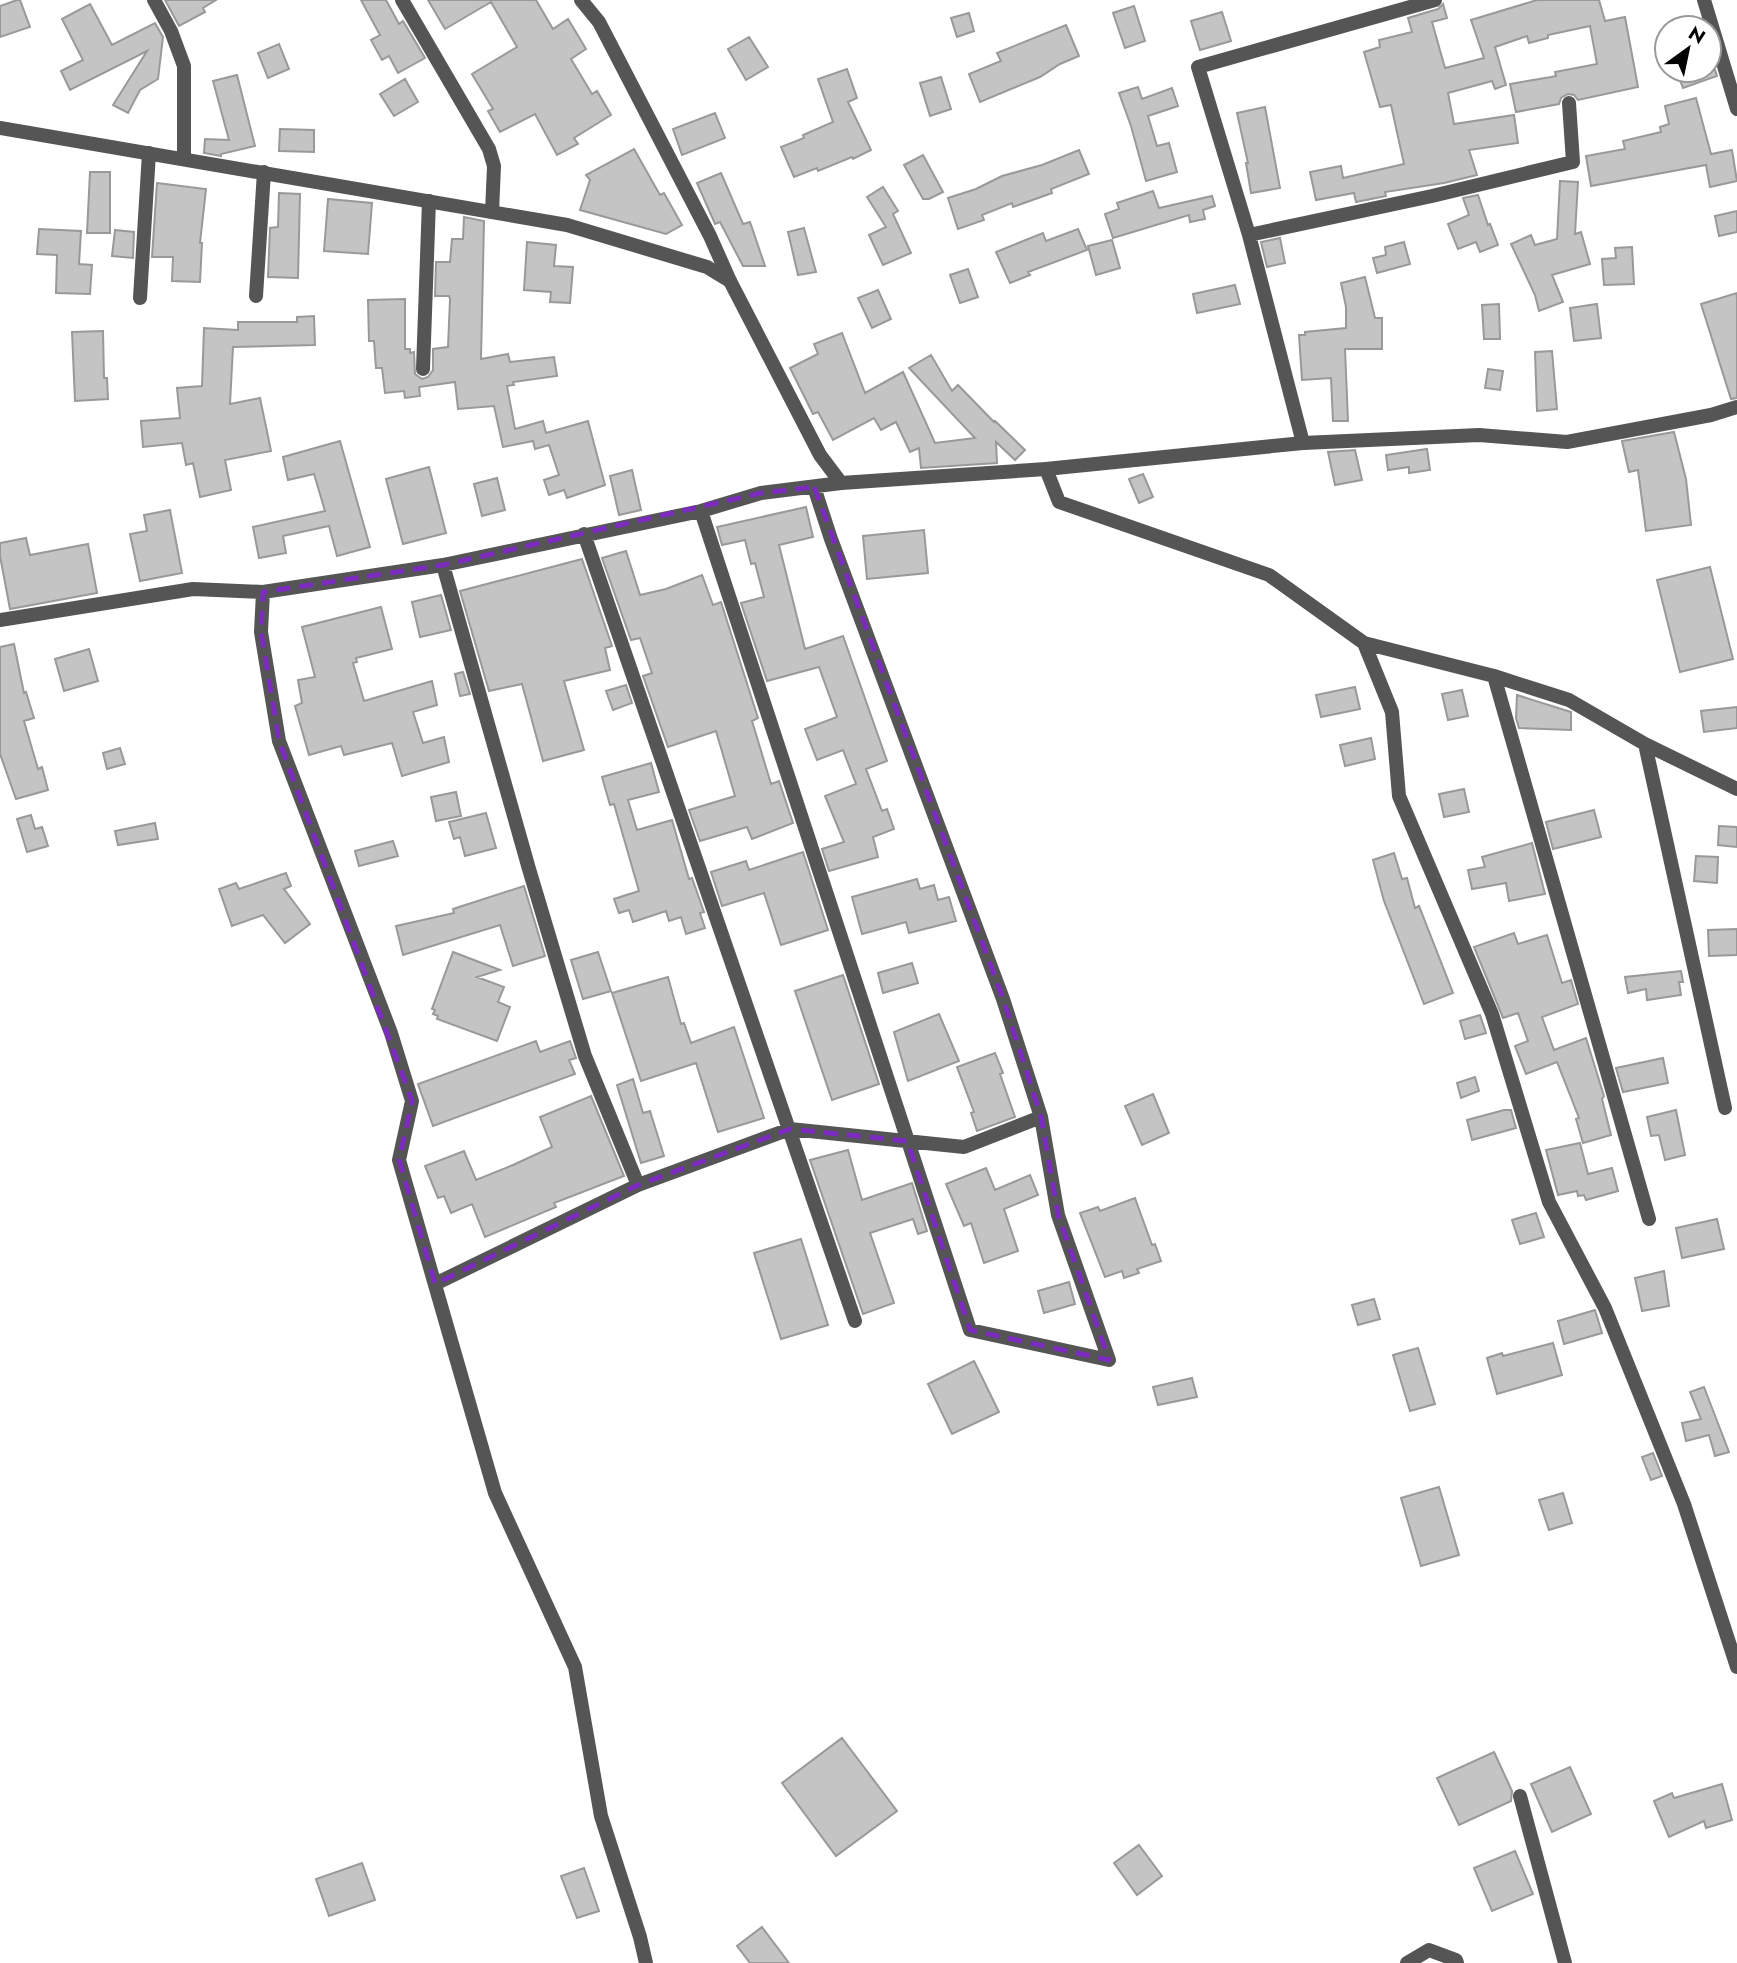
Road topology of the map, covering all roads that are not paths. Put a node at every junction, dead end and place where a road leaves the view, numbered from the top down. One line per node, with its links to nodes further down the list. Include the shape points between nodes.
1 (154, 0): 10 (street, via 184,66)
2 (402, 0): 13 (street, via 489,149 494,166)
3 (581, 0): 15 (street, via 599,22)
4 (1435, 0): 14 (street, via 1198,67)
5 (1704, 0): 7 (street)
6 (1569, 103): 14 (street, via 1573,162)
7 (1737, 108)
8 (0, 128): 9 (street)
9 (149, 153): 10 (street); 17 (street)
10 (184, 159): 11 (street)
11 (264, 173): 12 (street); 16 (street)
12 (429, 201): 13 (street); 18 (street)
13 (492, 212): 15 (street, via 567,225 707,267)
14 (1249, 234): 20 (street)
15 (730, 281): 22 (street, via 820,455)
16 (256, 296)
17 (140, 298)
18 (423, 369)
19 (1737, 407): 20 (street, via 1567,442 1479,435)
20 (1303, 443): 21 (street)
21 (1046, 469): 22 (street); 29 (street, via 1059,502 1269,575)
22 (841, 483): 23 (street)
23 (814, 487): 24 (street, via 761,493); 34 (street, via 1003,999)
24 (701, 511): 25 (street); 36 (street)
25 (584, 534): 26 (street); 35 (street)
26 (443, 565): 27 (street); 37 (street, via 585,1056)
27 (263, 592): 28 (street, via 193,589); 39 (street, via 261,632 279,741 391,1033 412,1101 399,1160)
28 (0, 620)
29 (1364, 643): 30 (street); 41 (street, via 1392,712 1399,796 1492,1014 1549,1202 1605,1308 1684,1504)
30 (1494, 676): 31 (street, via 1569,700); 38 (street)
31 (1646, 744): 32 (street); 33 (street)
32 (1737, 789)
33 (1725, 1108)
34 (1041, 1117): 36 (street, via 964,1147); 36 (street, via 1058,1214 1109,1360 970,1330)
35 (790, 1129): 36 (street); 37 (street); 40 (street)
36 (907, 1141)
37 (638, 1185): 39 (street)
38 (1649, 1219)
39 (435, 1284): 43 (street, via 495,1493 575,1667 601,1815)
40 (855, 1321)
41 (1737, 1667)
42 (1520, 1796): 46 (street)
43 (646, 1963)
44 (1407, 1963): 45 (street, via 1429,1950)
45 (1457, 1963)
46 (1565, 1963)

